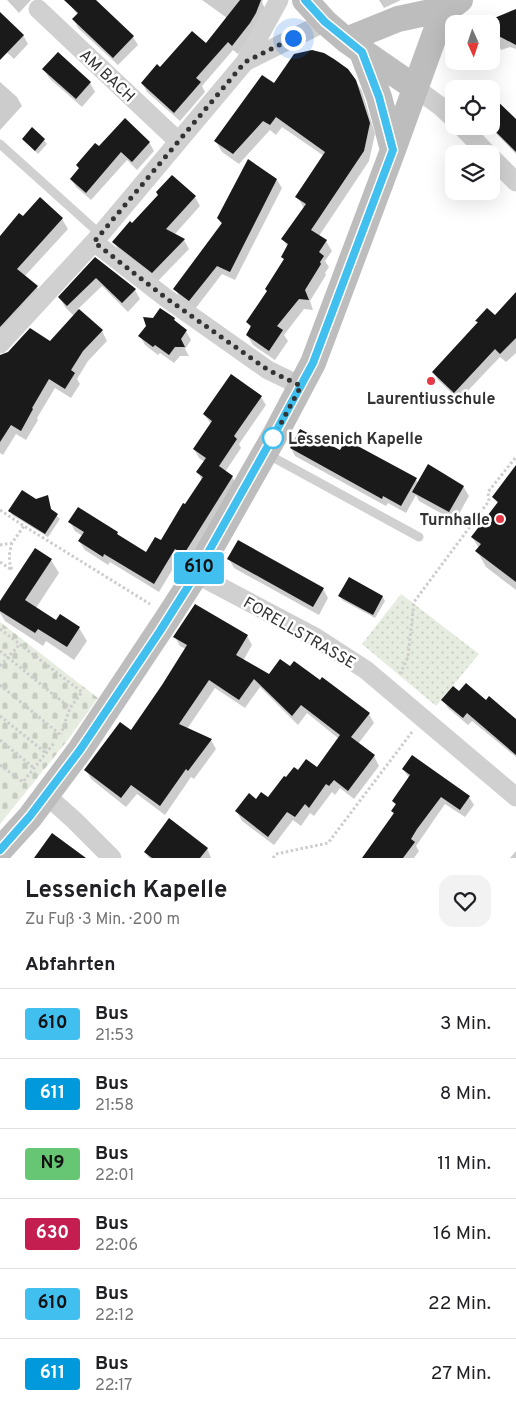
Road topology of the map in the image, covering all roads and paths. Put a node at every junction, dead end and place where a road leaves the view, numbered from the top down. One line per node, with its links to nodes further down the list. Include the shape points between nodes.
1 (279, 0): 7 (street)
2 (305, 0): 5 (street)
3 (454, 4): 6 (street, via 398,19); 8 (street, via 436,31)
4 (38, 9): 11 (street, AM BACH)
5 (325, 22): 6 (street); 7 (street)
6 (354, 46): 8 (street); 14 (street, via 379,97)
7 (245, 62): 11 (street)
8 (414, 87): 9 (street); 14 (street)
9 (445, 111)
10 (470, 135): 13 (street)
11 (178, 141): 17 (street)
12 (0, 144): 17 (lane)
13 (479, 145)
14 (393, 150): 19 (street, via 313,363)
15 (500, 166): 16 (street)
16 (516, 182)
17 (97, 238): 18 (street); 19 (street, via 166,298 268,370)
18 (0, 344)
19 (301, 386): 20 (street)
20 (264, 452): 24 (lane); 28 (street)
21 (516, 457): 36 (path, via 488,492 489,501 414,602 408,657)
22 (0, 510): 23 (path)
23 (24, 526): 25 (path); 29 (path)
24 (419, 536)
25 (12, 543): 26 (path); 27 (path, via 9,554 12,570)
26 (0, 544)
27 (0, 562)
28 (196, 574): 29 (street); 36 (street, FORELLSTRASSE, via 315,637)
29 (169, 616): 46 (street, via 80,750)
30 (0, 629): 31 (path)
31 (20, 644): 33 (path); 37 (path, via 82,692)
32 (0, 652): 33 (path)
33 (8, 657): 34 (path); 37 (path)
34 (0, 666)
35 (0, 685): 40 (path)
36 (392, 691): 39 (street, FORELLSTRASSE)
37 (70, 708): 40 (path)
38 (0, 716): 43 (path)
39 (423, 717): 47 (street, FORELLSTRASSE); 50 (path, via 328,843 283,852)
40 (61, 734): 42 (path); 43 (path)
41 (0, 740): 45 (path)
42 (67, 741)
43 (46, 753): 45 (path)
44 (0, 765): 45 (path, via 22,782)
45 (34, 768)
46 (46, 795): 48 (street); 49 (street)
47 (516, 797)
48 (0, 850)
49 (112, 858)
50 (273, 858)

